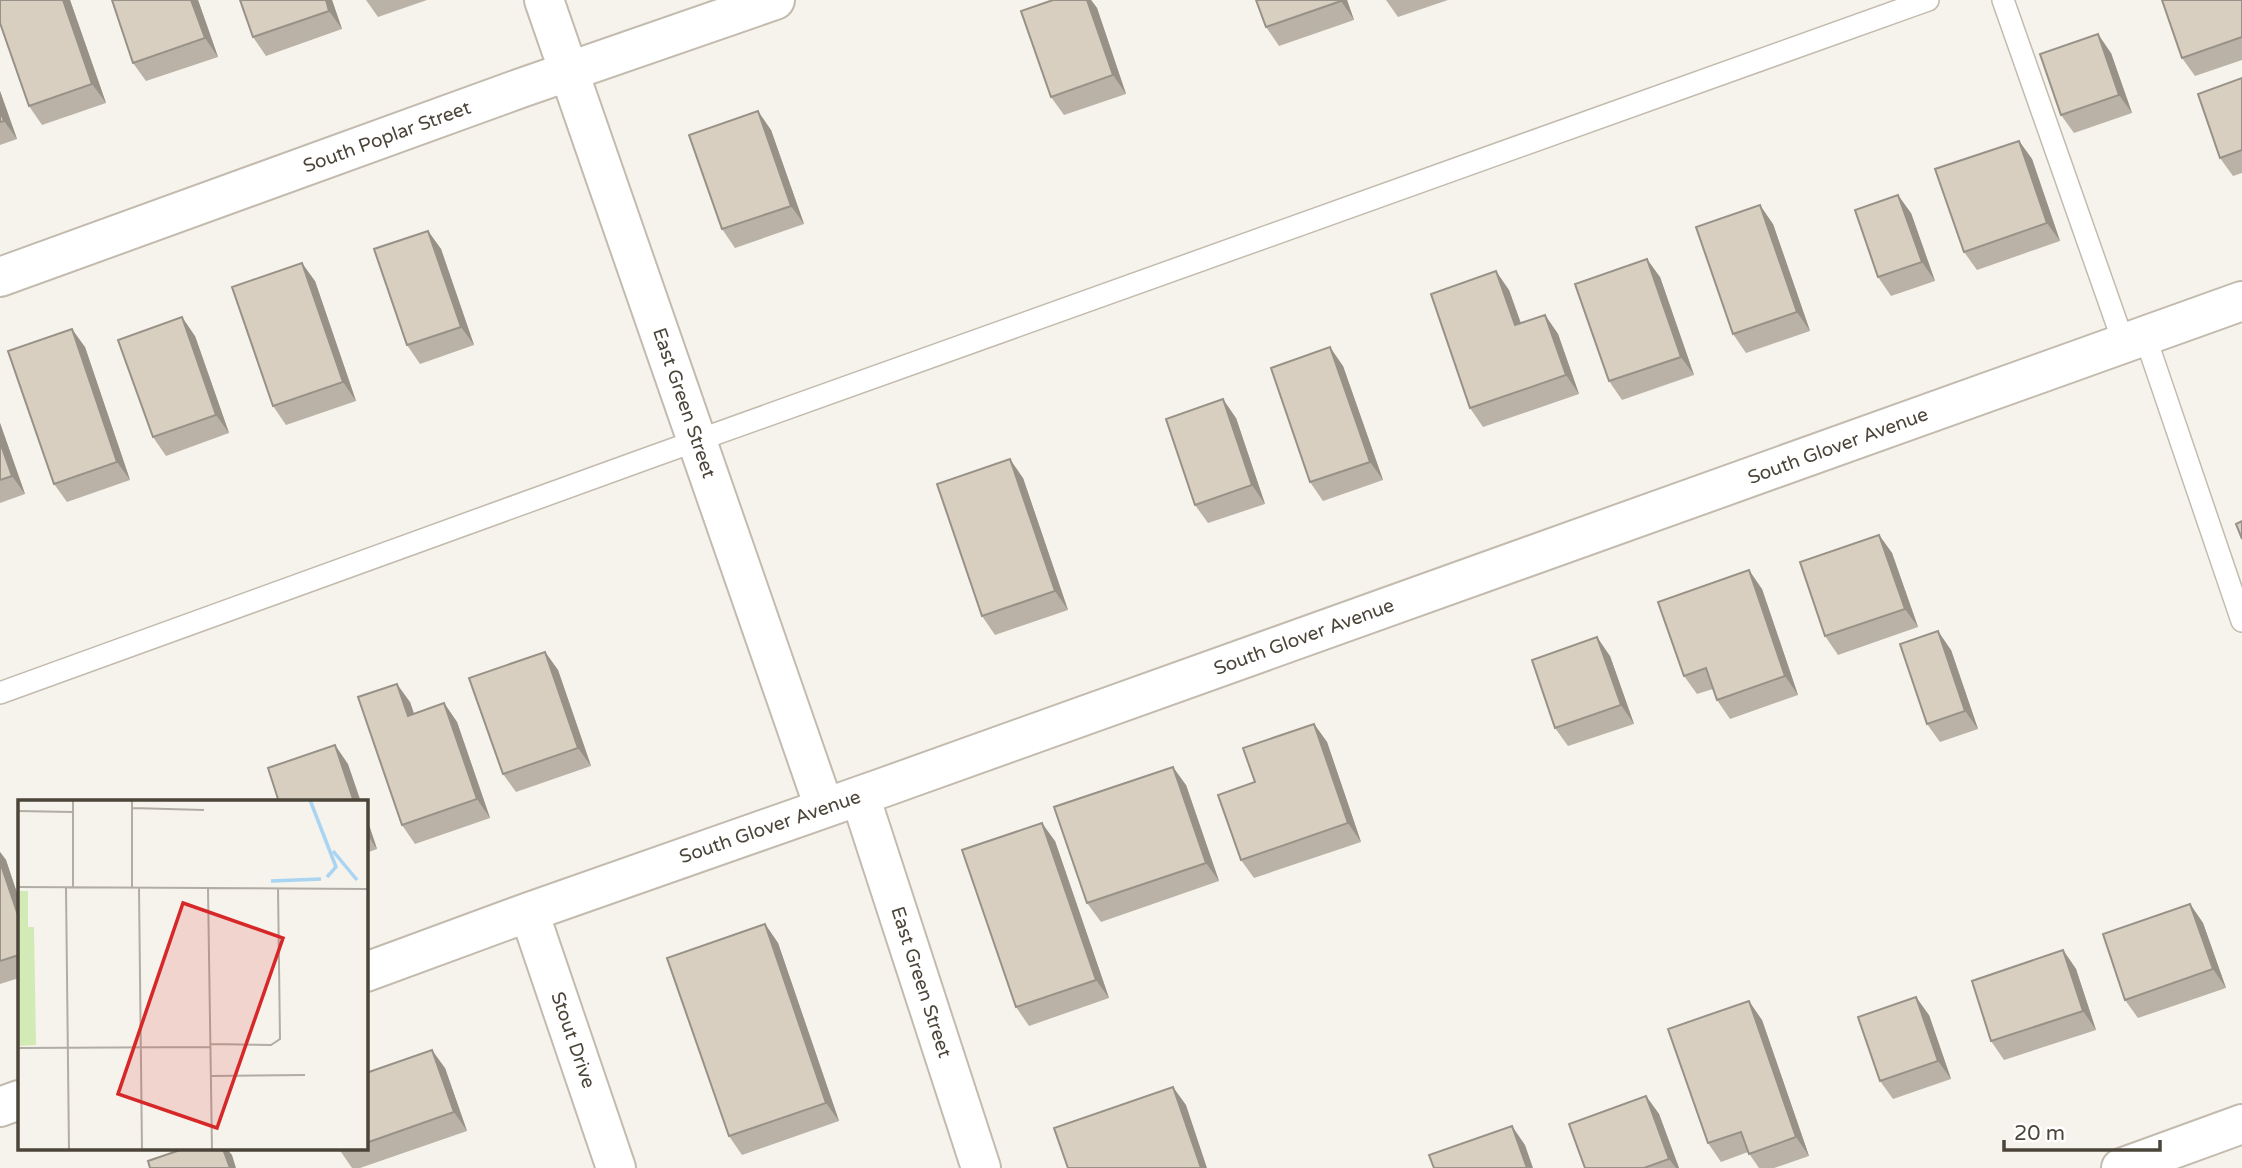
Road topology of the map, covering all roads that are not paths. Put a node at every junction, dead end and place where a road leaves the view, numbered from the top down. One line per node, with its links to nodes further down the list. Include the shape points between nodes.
1 (544, 0): 5 (street, East Green Street)
2 (775, 0): 5 (street, South Poplar Street)
3 (1928, 0): 9 (lane)
4 (2003, 0): 8 (lane)
5 (568, 72): 6 (street, South Poplar Street); 9 (street, East Green Street)
6 (0, 277)
7 (2242, 302): 8 (street, South Glover Avenue)
8 (2134, 340): 10 (lane); 12 (street, South Glover Avenue)
9 (698, 441): 11 (lane); 12 (street, East Green Street)
10 (2242, 621)
11 (0, 693)
12 (842, 802): 13 (street, South Glover Avenue); 19 (street, East Green Street)
13 (529, 912): 14 (street, South Glover Avenue); 18 (street, Stout Drive)
14 (368, 971)
15 (18, 1100): 16 (street)
16 (0, 1107)
17 (2242, 1124): 20 (street)
18 (616, 1168)
19 (981, 1168)
20 (2121, 1168)

